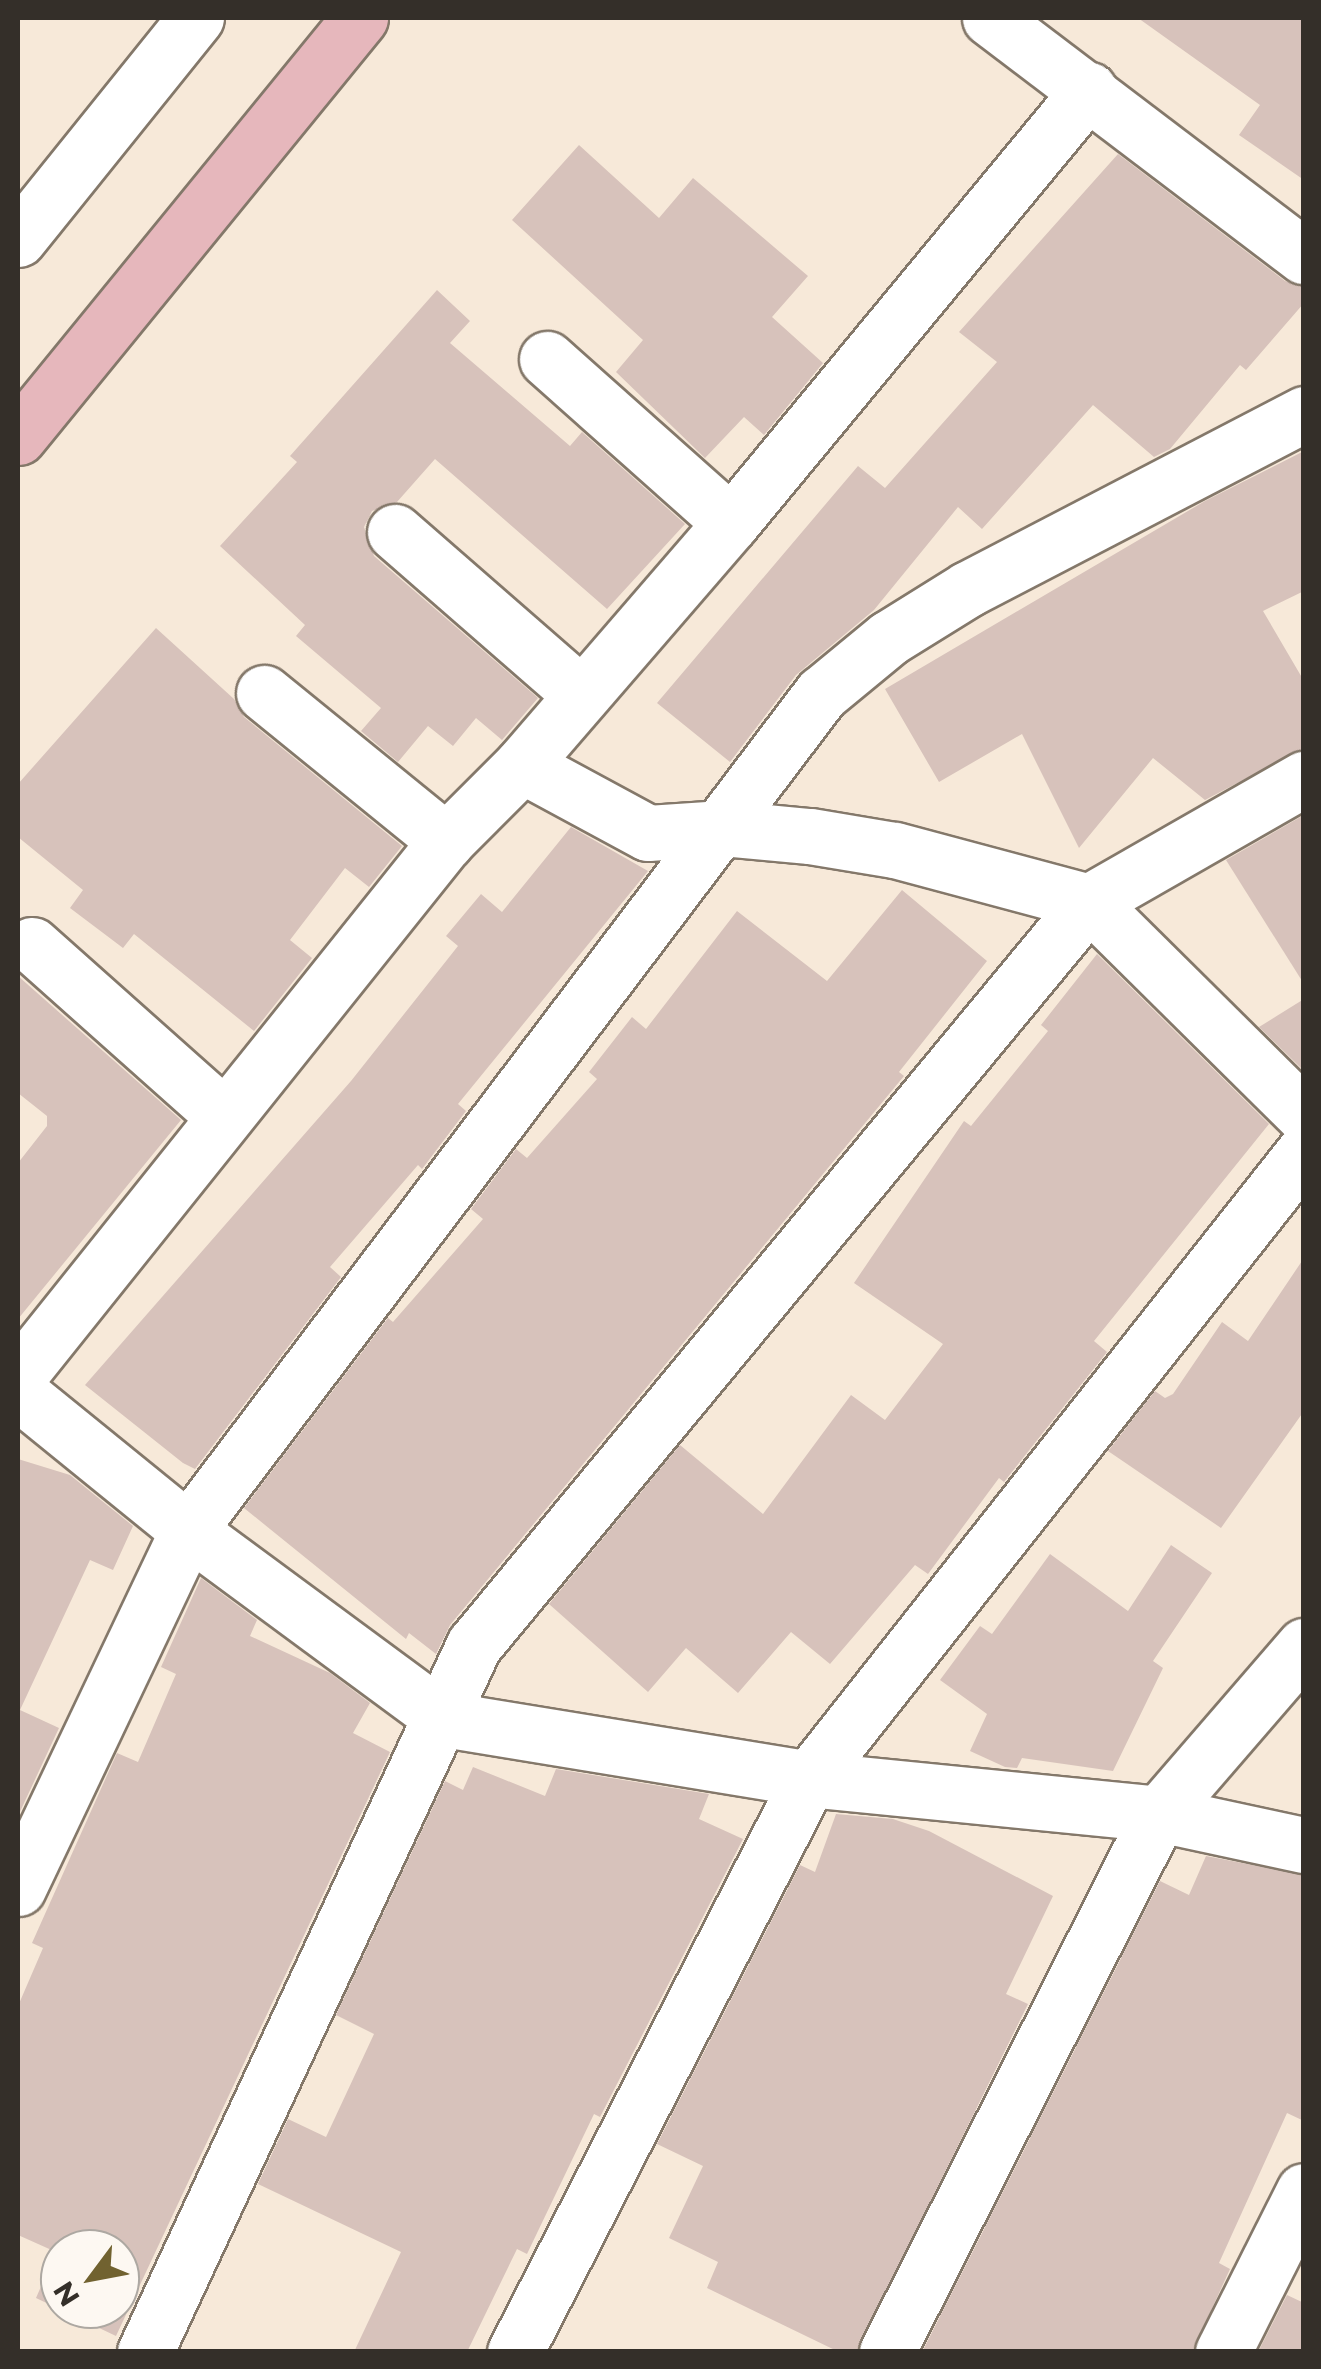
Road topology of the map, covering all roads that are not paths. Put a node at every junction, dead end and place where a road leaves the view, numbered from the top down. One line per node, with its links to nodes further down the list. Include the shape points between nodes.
1 (196, 18): 5 (street)
2 (360, 18): 9 (main road)
3 (990, 18): 4 (street)
4 (1089, 90): 6 (street); 10 (street)
5 (18, 240)
6 (1304, 256)
7 (546, 358): 10 (street)
8 (1304, 414): 16 (street, via 889,638 821,694)
9 (18, 437)
10 (731, 523): 13 (street)
11 (395, 532): 13 (street)
12 (264, 692): 17 (street)
13 (581, 694): 14 (street)
14 (522, 765): 16 (street, via 648,834); 17 (street)
15 (1304, 779): 18 (street)
16 (724, 828): 18 (street, via 896,850); 25 (street)
17 (446, 842): 21 (street)
18 (1089, 902): 20 (street); 27 (street, via 474,1645)
19 (32, 944): 21 (street)
20 (1304, 1115)
21 (224, 1116): 23 (street)
22 (1304, 1152): 28 (street)
23 (18, 1376)
24 (18, 1392): 25 (street)
25 (188, 1530): 27 (street); 31 (street)
26 (1304, 1646): 29 (street)
27 (444, 1719): 28 (street); 33 (street)
28 (810, 1778): 29 (street); 34 (street)
29 (1159, 1814): 30 (street); 35 (street)
30 (1304, 1845)
31 (18, 1888)
32 (1304, 2191): 36 (street)
33 (145, 2352)
34 (515, 2352)
35 (887, 2352)
36 (1223, 2352)

